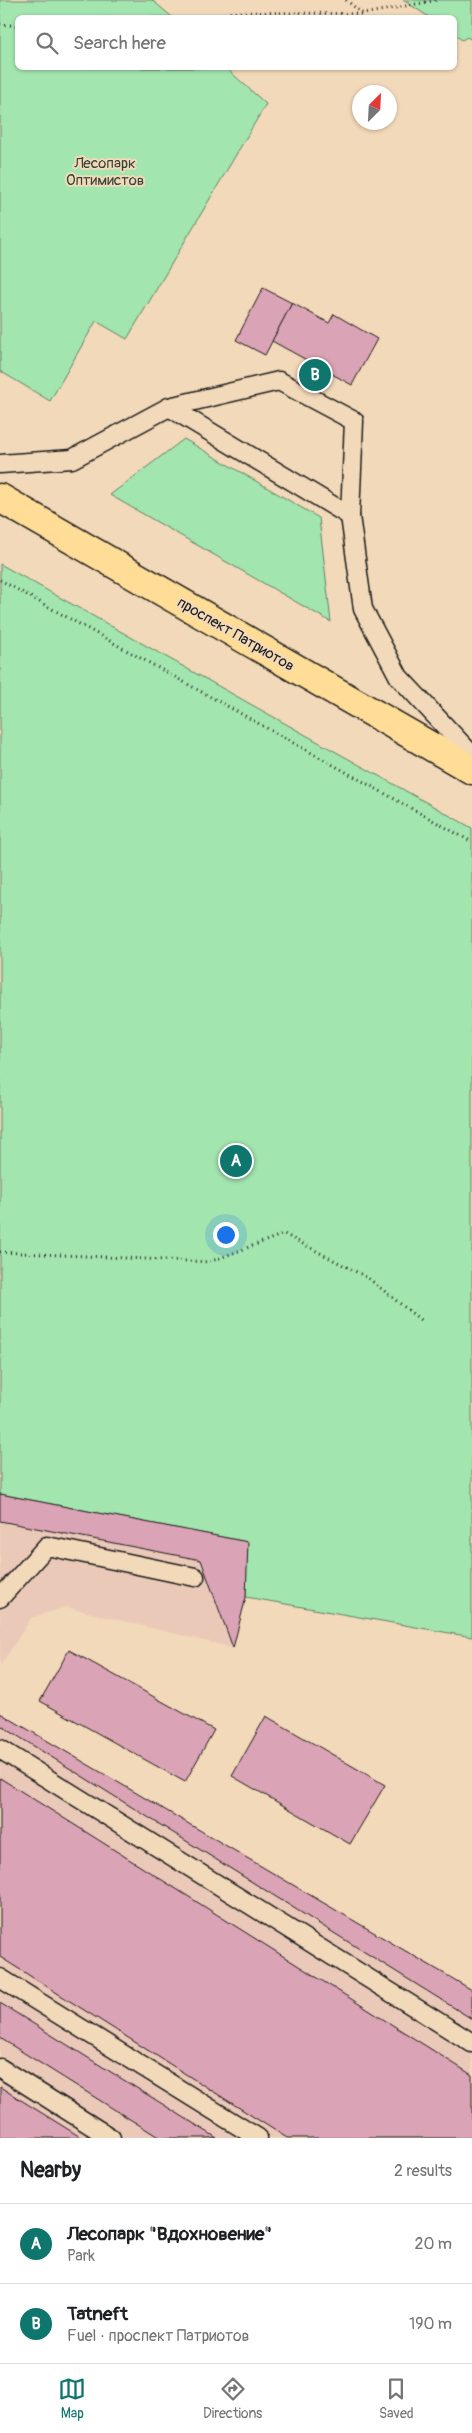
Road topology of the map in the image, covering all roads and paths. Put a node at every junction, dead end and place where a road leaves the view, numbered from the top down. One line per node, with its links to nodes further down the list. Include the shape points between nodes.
1 (346, 0): 3 (path)
2 (438, 0): 3 (path)
3 (364, 14): 4 (path, via 232,12)
4 (224, 15)
5 (0, 24): 6 (path)
6 (15, 26)
7 (169, 407): 8 (lane, via 72,459); 10 (lane); 10 (lane, via 279,381 354,421)
8 (0, 464)
9 (0, 498): 13 (highway, проспект Патриотов)
10 (350, 516): 12 (lane, via 363,609 398,677)
11 (0, 580): 14 (path)
12 (472, 755)
13 (472, 770)
14 (472, 842)
15 (0, 1252): 16 (path, via 209,1262 284,1234 368,1278)
16 (423, 1322)
17 (195, 1577): 18 (lane, via 47,1546)
18 (0, 1598)
19 (0, 1748): 21 (lane)
20 (0, 1978): 24 (lane)
21 (472, 2042)
22 (0, 2068): 23 (lane)
23 (111, 2138)
24 (258, 2138)

